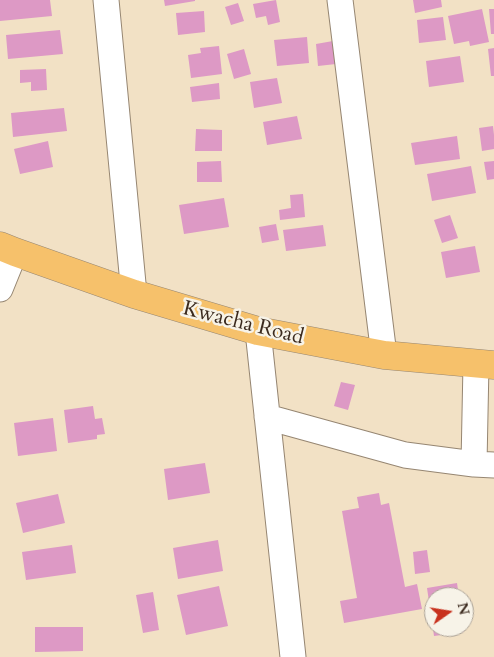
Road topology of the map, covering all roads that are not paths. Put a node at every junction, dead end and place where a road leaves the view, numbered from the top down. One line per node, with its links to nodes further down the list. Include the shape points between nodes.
1 (106, 0): 5 (street)
2 (340, 0): 7 (street)
3 (7, 249): 4 (street); 5 (main road, Kwacha Road)
4 (0, 288)
5 (134, 294): 6 (main road, Kwacha Road)
6 (258, 331): 7 (main road, Kwacha Road); 9 (street)
7 (384, 356): 8 (main road, Kwacha Road)
8 (485, 364): 10 (street)
9 (267, 417): 10 (street, via 405,455); 11 (street)
10 (484, 465)
11 (293, 657)

